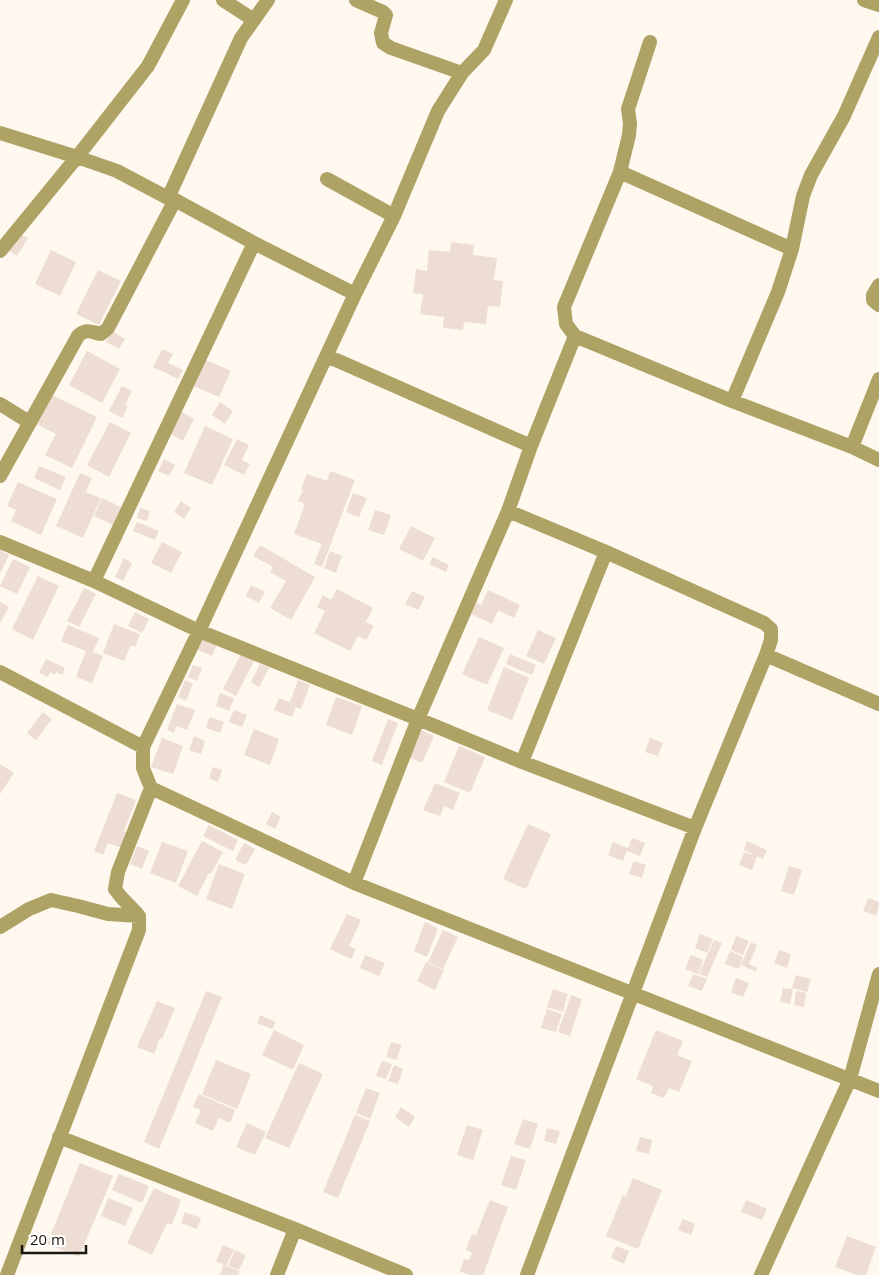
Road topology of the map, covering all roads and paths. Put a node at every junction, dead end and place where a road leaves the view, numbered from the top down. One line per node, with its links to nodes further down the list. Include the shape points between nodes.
1 (183, 0): 13 (street, via 148,66)
2 (222, 0): 8 (street)
3 (268, 0): 8 (street)
4 (356, 0): 11 (street, via 384,12 381,33 383,43 390,48)
5 (506, 0): 11 (street, via 484,50)
6 (864, 0): 7 (street)
7 (879, 5)
8 (254, 20): 16 (street, via 241,38)
9 (879, 37): 19 (street, via 844,116 811,175)
10 (650, 42): 14 (street, via 628,108 629,135)
11 (462, 73): 17 (street, via 438,111)
12 (0, 133): 13 (street)
13 (77, 157): 16 (street, via 117,171); 20 (street)
14 (620, 172): 19 (street); 24 (street, via 564,307 566,324)
15 (327, 179): 17 (street)
16 (172, 199): 18 (street); 29 (street, via 108,328 101,334 88,331 78,336)
17 (394, 216): 22 (street)
18 (254, 244): 22 (street); 37 (street)
19 (792, 249): 27 (street, via 778,292)
20 (0, 251)
21 (879, 285): 23 (street, via 873,295 873,300)
22 (355, 294): 25 (street)
23 (879, 305)
24 (575, 336): 27 (street); 30 (street)
25 (327, 356): 30 (street); 38 (street)
26 (879, 379): 31 (street)
27 (732, 400): 31 (street)
28 (0, 404): 29 (street)
29 (29, 422): 33 (street)
30 (531, 446): 34 (street)
31 (852, 447): 32 (street)
32 (879, 460)
33 (0, 476)
34 (508, 511): 36 (street); 42 (street)
35 (0, 542): 37 (street)
36 (606, 552): 39 (street, via 764,623 771,629); 44 (street)
37 (94, 581): 38 (street)
38 (199, 631): 42 (street); 43 (street)
39 (766, 655): 41 (street); 46 (street)
40 (0, 672): 43 (street)
41 (879, 704)
42 (418, 719): 44 (street); 47 (street)
43 (143, 747): 45 (street, via 143,768)
44 (522, 762): 46 (street)
45 (151, 788): 47 (street); 48 (street, via 118,872 115,889)
46 (695, 828): 51 (street)
47 (354, 883): 51 (street)
48 (140, 916): 49 (street, via 108,914 51,900); 54 (street, via 139,930)
49 (0, 926)
50 (879, 974): 52 (street)
51 (632, 994): 52 (street); 59 (street)
52 (850, 1079): 53 (street); 60 (street)
53 (879, 1091)
54 (59, 1137): 55 (street); 56 (street)
55 (294, 1229): 57 (street); 58 (street)
56 (7, 1275)
57 (277, 1275)
58 (406, 1275)
59 (527, 1275)
60 (761, 1275)

